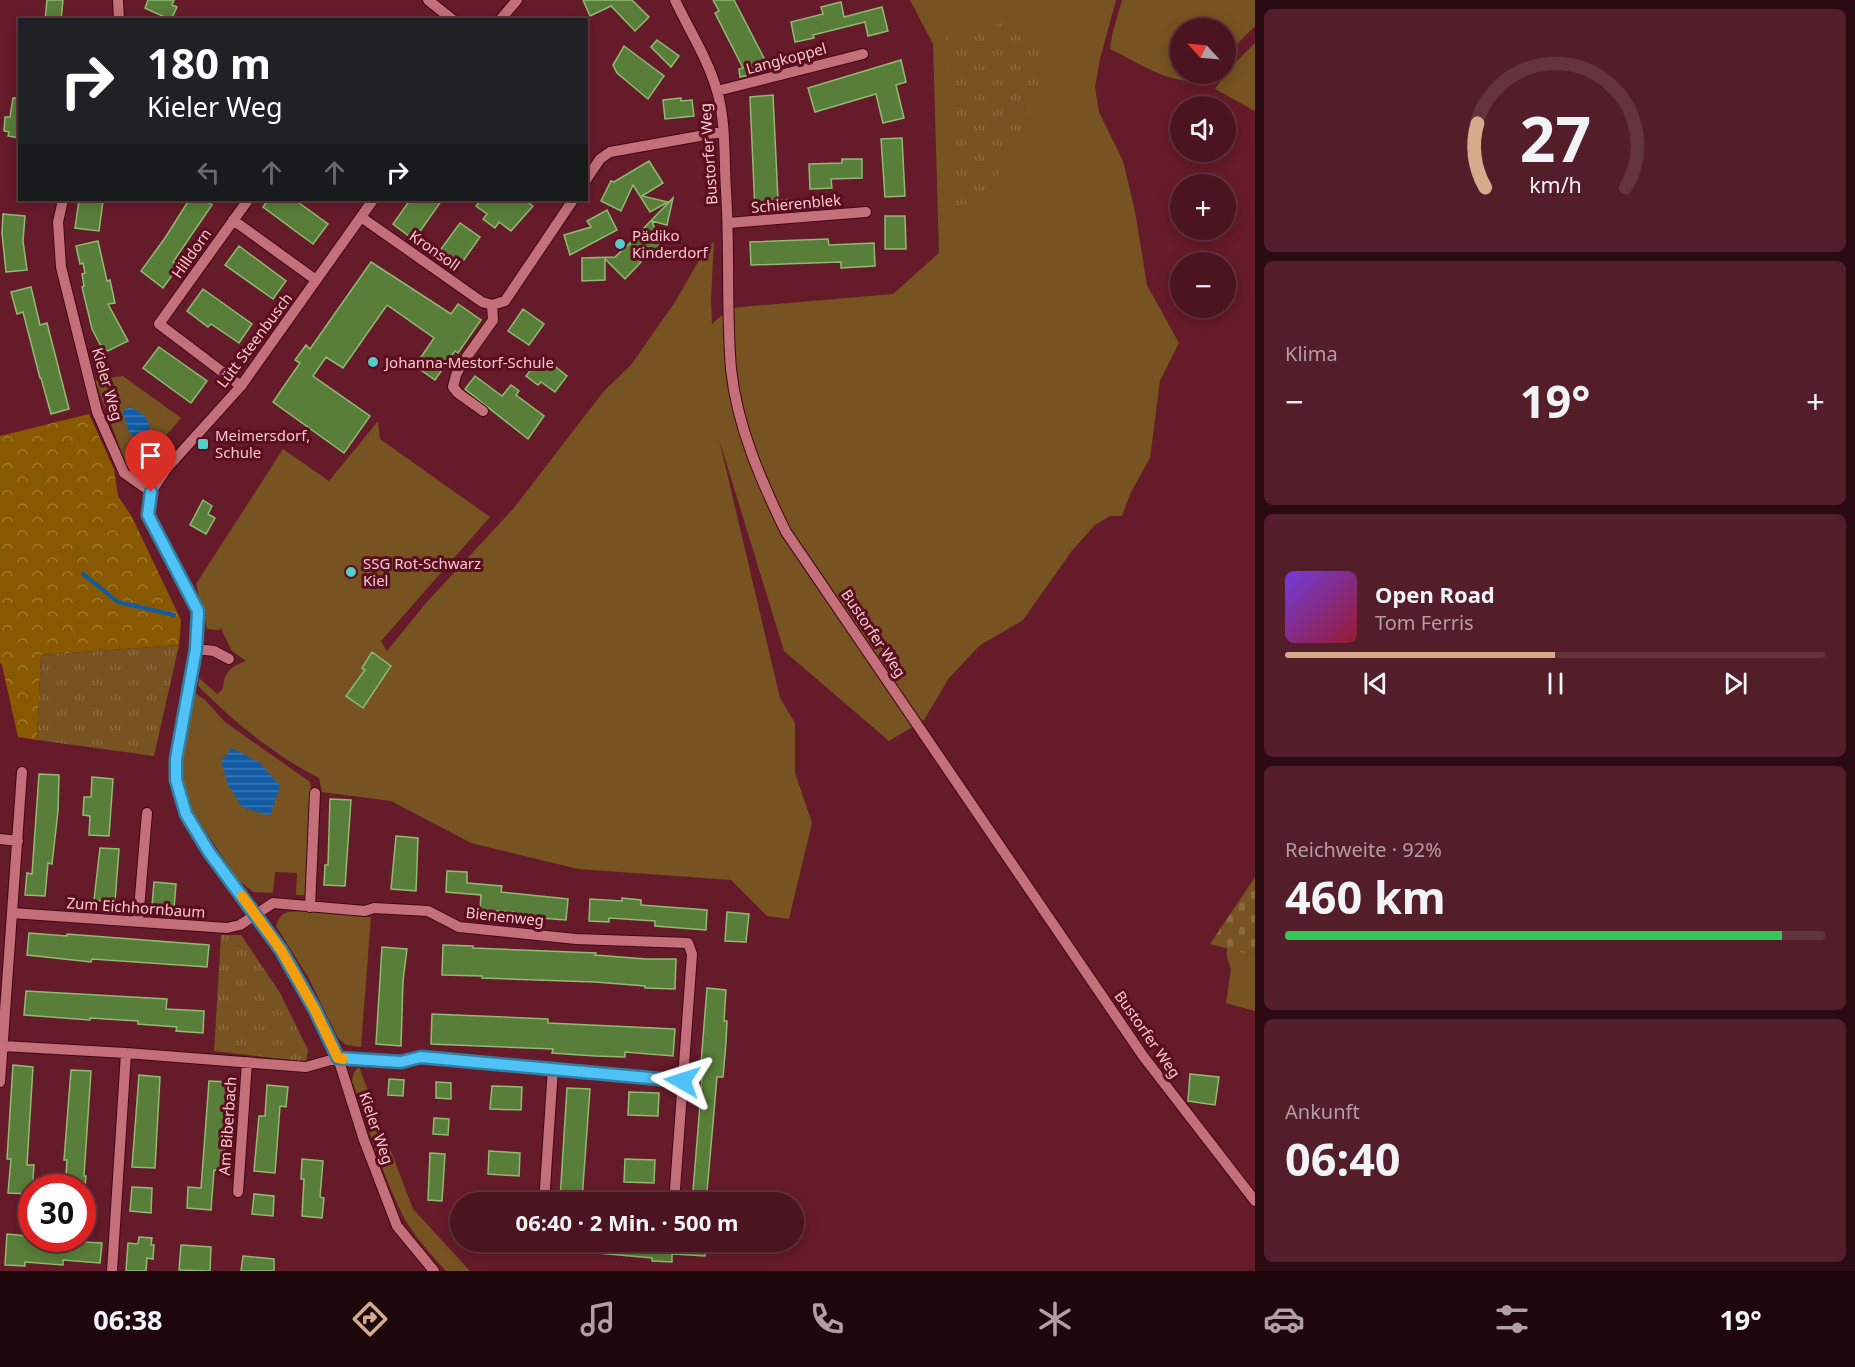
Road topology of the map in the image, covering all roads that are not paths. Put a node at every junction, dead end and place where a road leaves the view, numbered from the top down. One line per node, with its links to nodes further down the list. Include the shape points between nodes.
1 (118, 0): 5 (street)
2 (428, 0): 6 (street)
3 (517, 0): 7 (street)
4 (675, 0): 9 (street, Bustorfer Weg)
5 (119, 18)
6 (450, 18)
7 (502, 18)
8 (863, 54): 9 (street, Langkoppel)
9 (717, 91): 10 (street, Bustorfer Weg)
10 (722, 132): 11 (street, via 610,152); 19 (street, Bustorfer Weg)
11 (588, 177)
12 (63, 201): 24 (street, Kieler Weg, via 58,222 61,267 98,412 123,473)
13 (247, 201): 18 (street, Hilldorn)
14 (372, 201): 17 (street, Lütt Steenbusch)
15 (572, 201): 21 (street, via 506,301)
16 (866, 212): 19 (street, Schierenblek)
17 (361, 217): 20 (street, Lütt Steenbusch); 21 (street, Kronsoll, via 482,302)
18 (233, 220): 20 (street); 22 (street, Hilldorn, via 159,324)
19 (728, 224): 46 (street, Bustorfer Weg, via 731,370 738,412 786,532 1143,1056)
20 (316, 280): 22 (street, Lütt Steenbusch)
21 (492, 305): 23 (street, via 493,320 461,365 453,387)
22 (241, 386): 24 (street, Lütt Steenbusch, via 167,468)
23 (483, 411)
24 (151, 492): 25 (street, Kieler Weg, via 148,515 198,611)
25 (196, 649): 26 (street, via 214,651); 34 (street, Kieler Weg, via 179,739 176,780 186,814)
26 (229, 659)
27 (22, 772): 31 (street)
28 (315, 794): 32 (street)
29 (147, 813): 35 (street)
30 (0, 839): 31 (street)
31 (18, 841): 33 (street)
32 (310, 907): 34 (street, Bienenweg, via 273,903); 41 (street, Bienenweg, via 428,911 459,927 576,939 688,944 692,954)
33 (12, 913): 35 (street, Zum Eichhornbaum); 36 (street)
34 (255, 914): 35 (street, Zum Eichhornbaum, via 240,925 227,928); 38 (street, Kieler Weg, via 281,950)
35 (138, 921)
36 (3, 1046): 37 (street, Am Biberbach); 42 (street)
37 (126, 1053): 39 (street, Am Biberbach); 47 (street)
38 (338, 1058): 39 (street, Am Biberbach, via 306,1067); 40 (street, Am Biberbach, via 401,1062 421,1057); 48 (street, Kieler Weg, via 397,1226)
39 (247, 1062): 43 (street, Am Biberbach)
40 (553, 1068): 41 (street, Am Biberbach); 44 (street)
41 (682, 1081): 45 (street)
42 (0, 1082)
43 (238, 1191)
44 (545, 1192)
45 (675, 1192)
46 (1255, 1202)
47 (112, 1271)
48 (434, 1271)

